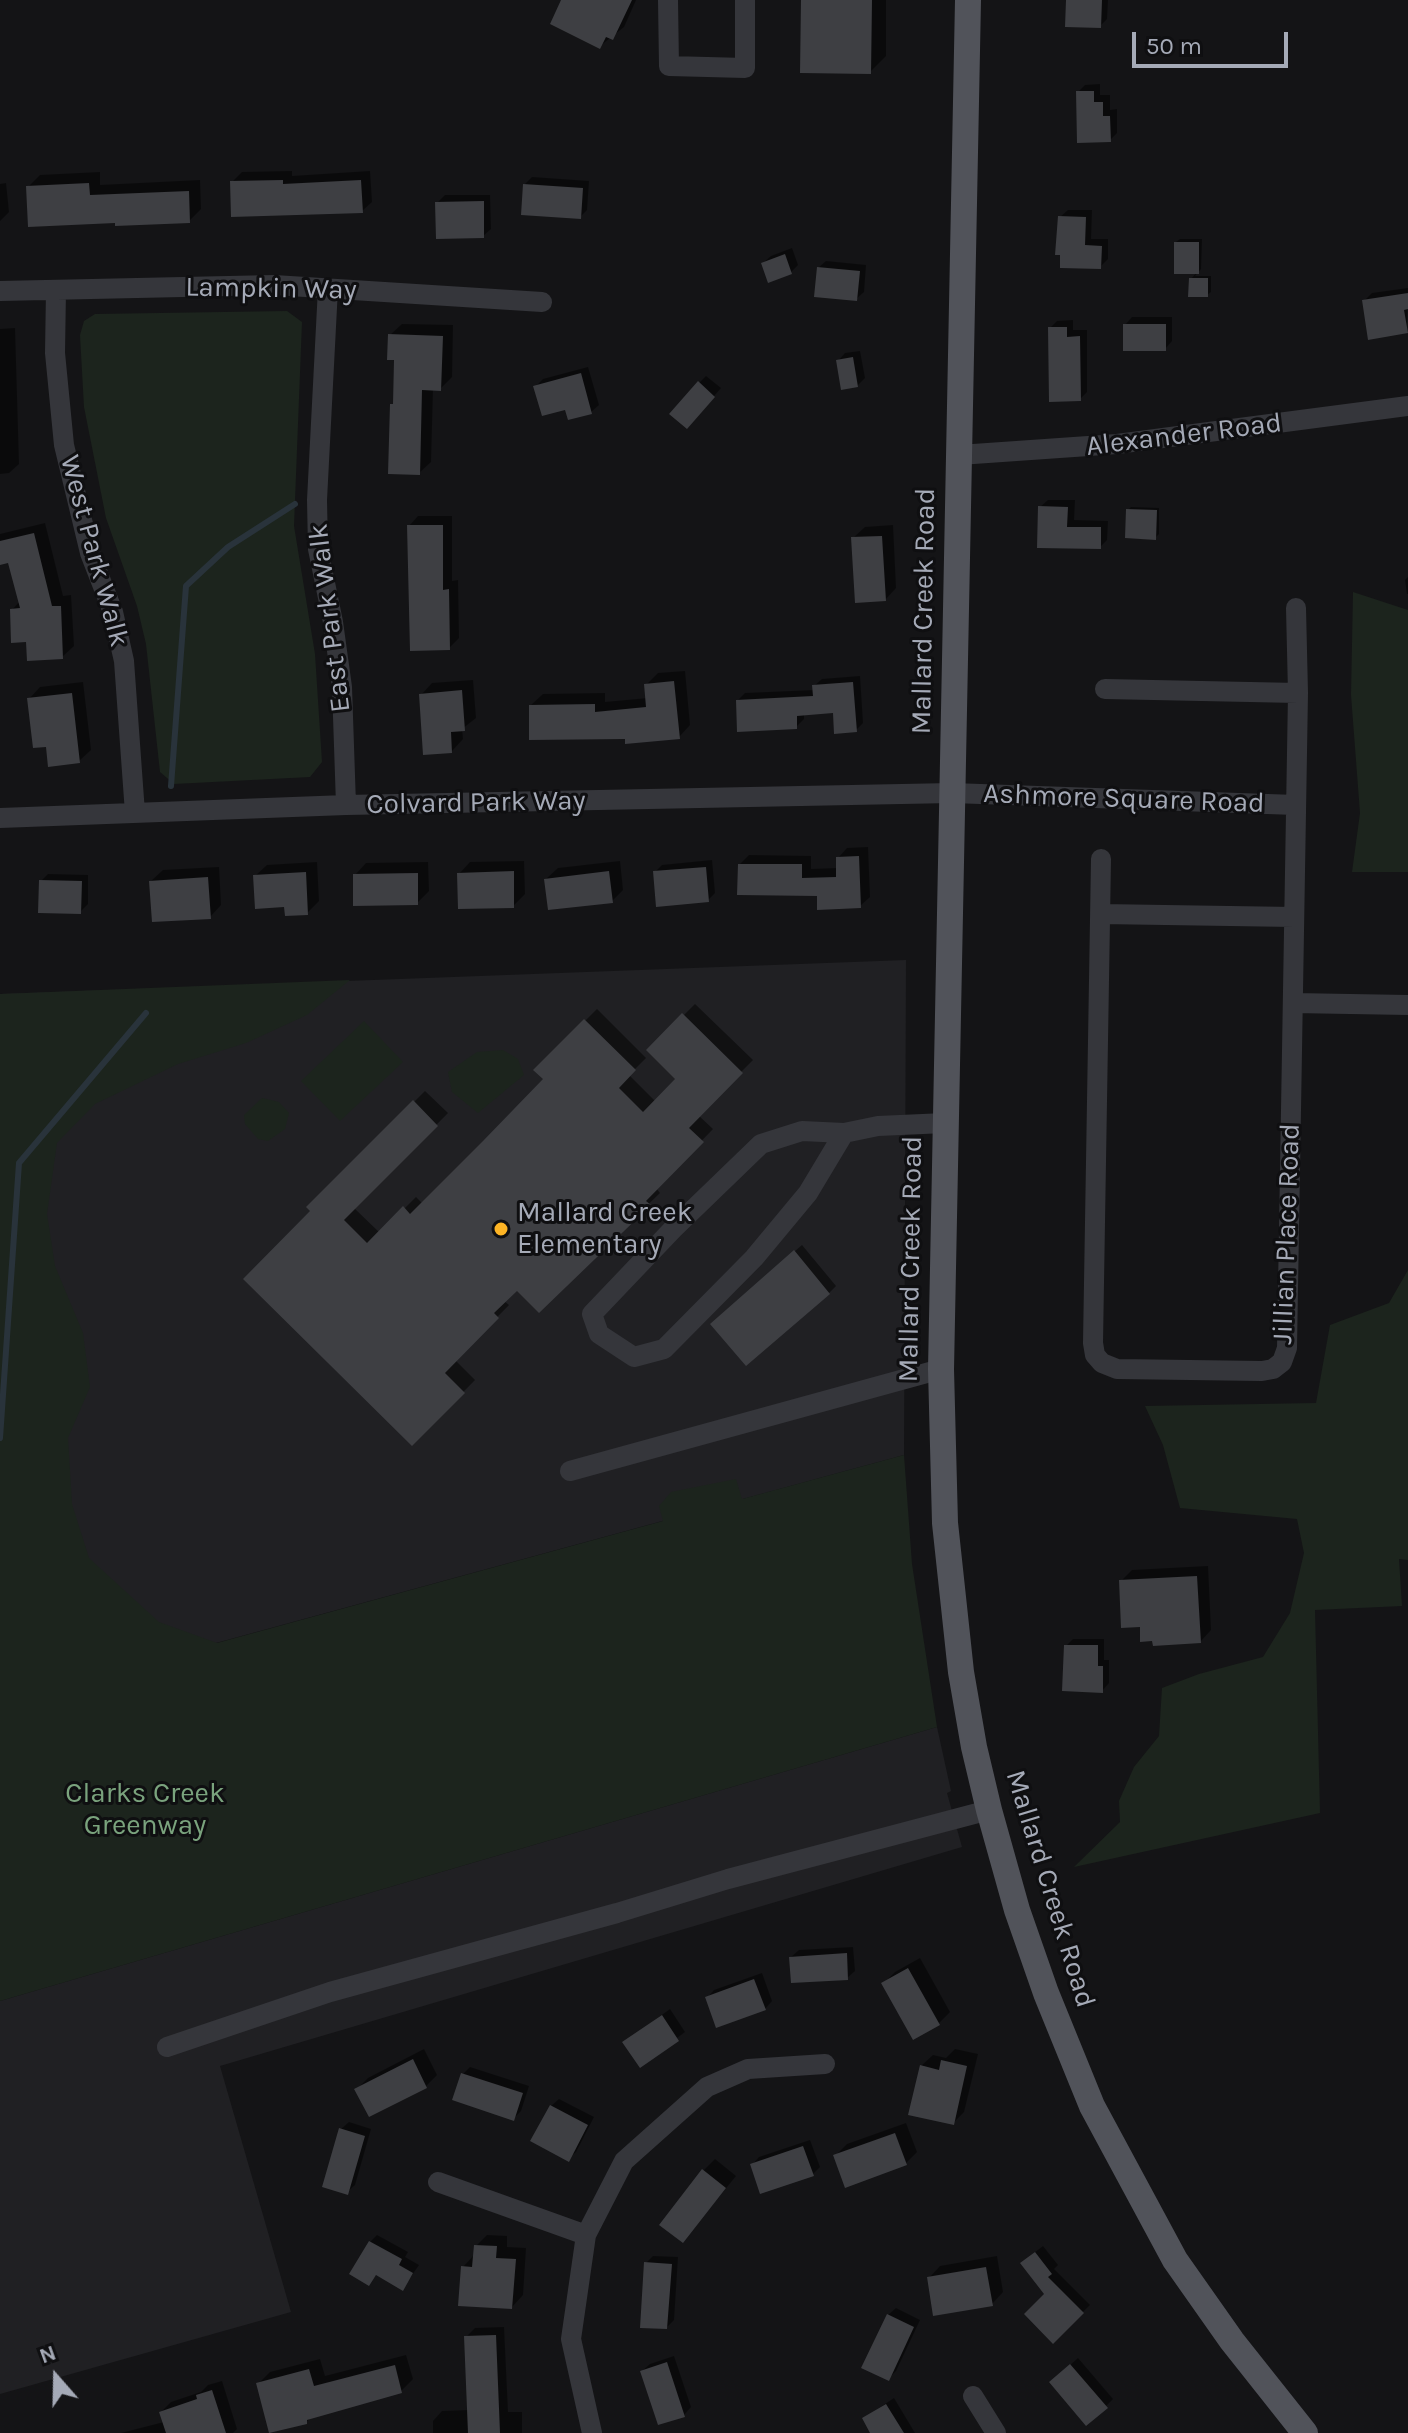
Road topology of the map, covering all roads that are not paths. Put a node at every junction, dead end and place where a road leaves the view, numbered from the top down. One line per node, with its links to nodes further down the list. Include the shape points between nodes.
1 (668, 0): 2 (street, via 669,66 745,68)
2 (745, 0)
3 (968, 0): 9 (main road, Mallard Creek Road)
4 (328, 288): 5 (street, Lampkin Way); 7 (street, Lampkin Way); 14 (street, East Park Walk, via 318,549 342,687)
5 (56, 290): 6 (street, Lampkin Way); 16 (street, West Park Walk, via 62,430 74,494 124,661)
6 (0, 291)
7 (542, 302)
8 (1408, 406): 9 (street, Alexander Road, via 1117,444)
9 (959, 455): 13 (main road, Mallard Creek Road)
10 (1296, 608): 12 (street, Jillian Place Road)
11 (1105, 689): 12 (street)
12 (1298, 693): 15 (street, Jillian Place Road)
13 (952, 793): 14 (street, Colvard Park Way); 15 (street, Ashmore Square Road); 23 (main road, Mallard Creek Road)
14 (346, 805): 16 (street, Colvard Park Way)
15 (1296, 805): 20 (street, Jillian Place Road)
16 (135, 813): 17 (street, Colvard Park Way)
17 (0, 818)
18 (1101, 859): 19 (street, Jillian Place Road)
19 (1101, 914): 20 (street); 21 (street, Jillian Place Road, via 1093,1343 1095,1355 1109,1367 1262,1371 1273,1369 1286,1355)
20 (1294, 917): 21 (street, Jillian Place Road)
21 (1293, 1003): 22 (street)
22 (1408, 1005)
23 (945, 1123): 24 (street); 25 (main road, Mallard Creek Road)
24 (844, 1133): 24 (street, via 802,1131 761,1144 592,1314 599,1334 634,1357 664,1349 790,1215)
25 (941, 1369): 26 (street); 27 (main road, Mallard Creek Road, via 951,1596)
26 (570, 1471)
27 (989, 1810): 28 (street, via 330,1992); 35 (main road, Mallard Creek Road, via 1046,1993 1113,2149 1175,2260)
28 (167, 2047)
29 (825, 2064): 31 (street, via 748,2069 707,2087 624,2161)
30 (438, 2182): 31 (street)
31 (586, 2235): 33 (street, via 571,2339)
32 (973, 2396): 34 (street)
33 (592, 2433)
34 (996, 2433)
35 (1305, 2433)

